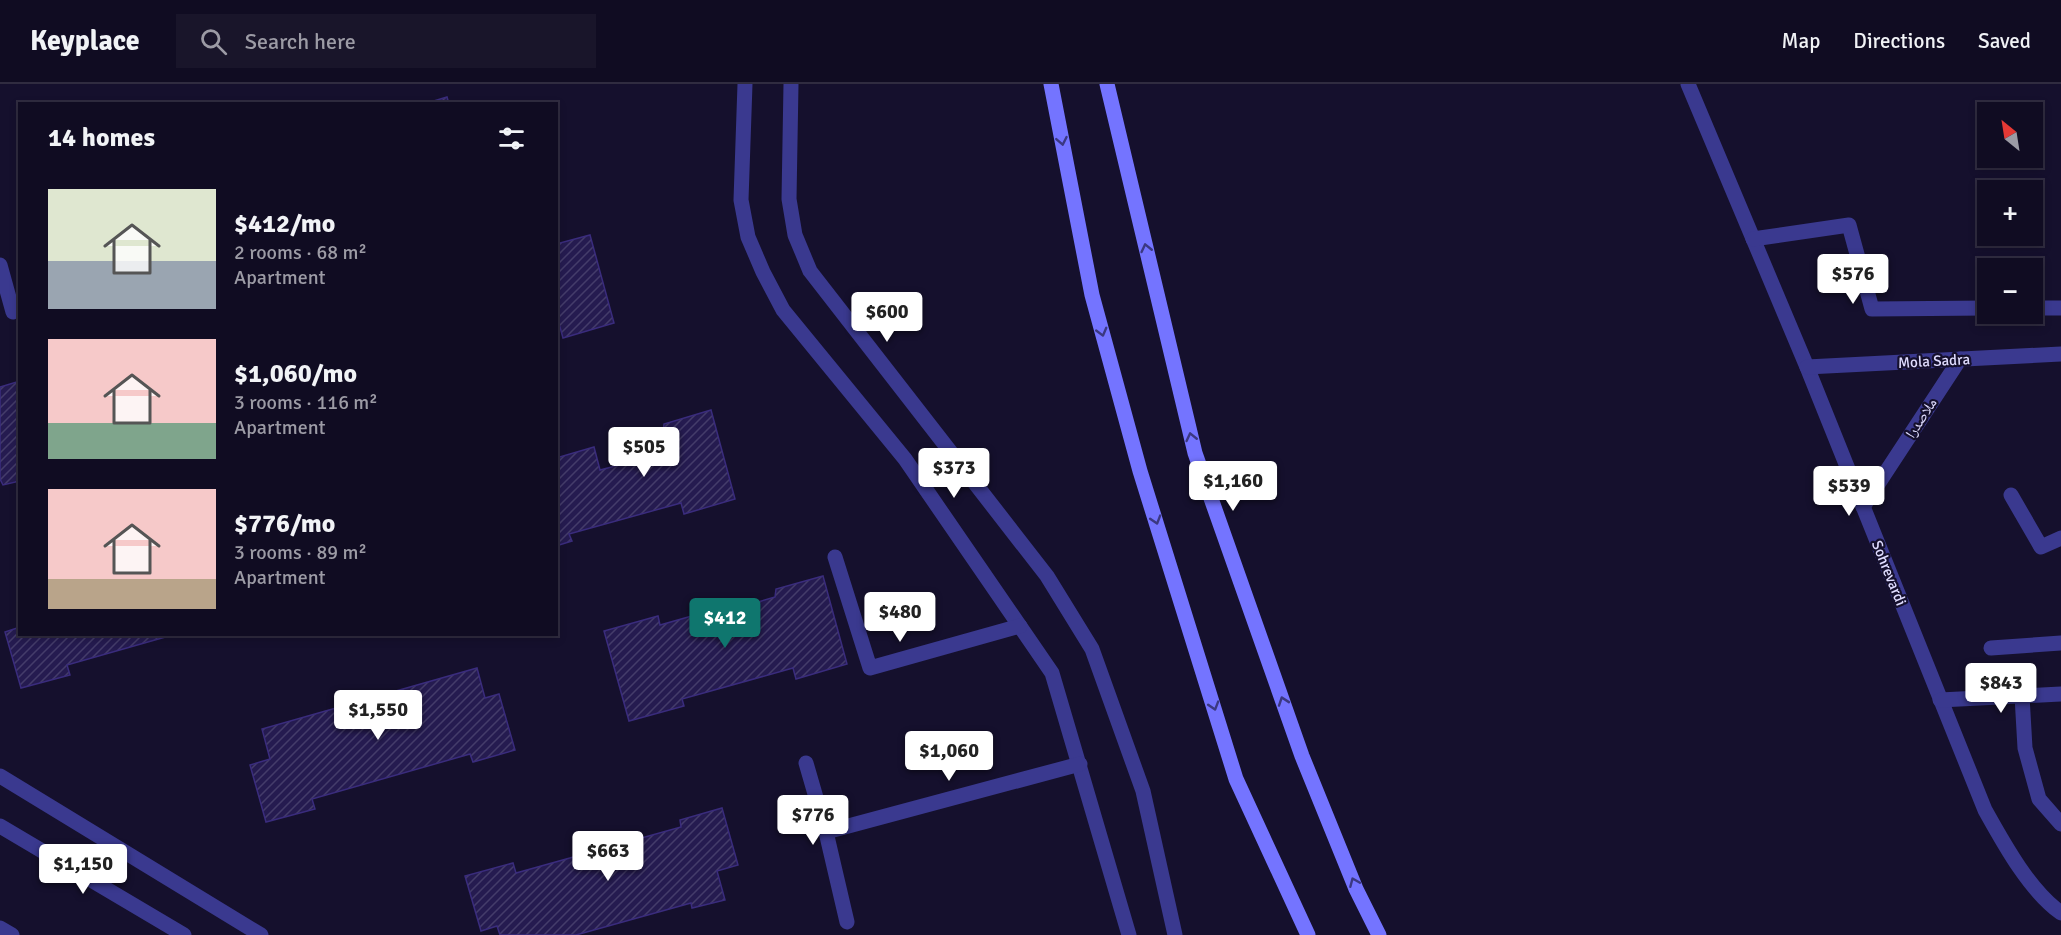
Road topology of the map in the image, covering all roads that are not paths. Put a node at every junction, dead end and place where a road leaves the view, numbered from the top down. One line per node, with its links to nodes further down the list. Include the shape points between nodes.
1 (745, 84): 20 (street, via 741,200 748,237 763,272 783,310 905,459)
2 (791, 84): 39 (street, via 789,199 795,235 810,271 1047,576 1092,649 1143,791)
3 (1051, 84): 40 (main road, one-way to 40, via 1092,295 1140,471 1236,779)
4 (1107, 84): 41 (main road, one-way to 4, via 1302,756 1195,453)
5 (1688, 84): 6 (street, Sohrevardi)
6 (1753, 239): 9 (street, via 1849,225 1872,309); 15 (street, Sohrevardi)
7 (0, 265): 8 (street)
8 (9, 286): 12 (street)
9 (1977, 308)
10 (2043, 308): 11 (street)
11 (2061, 308)
12 (13, 312)
13 (2061, 354): 14 (street, Mola Sadra)
14 (1960, 359): 15 (street, Mola Sadra); 17 (street, ملاصدرا)
15 (1807, 367): 17 (street, Sohrevardi)
16 (2011, 495): 18 (street, via 2041,547)
17 (1863, 507): 25 (street, Sohrevardi)
18 (2061, 538)
19 (835, 557): 20 (street, via 870,668)
20 (1020, 626): 27 (street, via 1052,673)
21 (2061, 643): 22 (street)
22 (1991, 648)
23 (2061, 694): 24 (street)
24 (2022, 696): 25 (street); 29 (street, via 2025,748 2039,799)
25 (1940, 700): 32 (street, Sohrevardi, via 1990,819 2011,855)
26 (806, 763): 31 (street)
27 (1080, 764): 31 (street); 38 (street)
28 (0, 776): 37 (street)
29 (2061, 824)
30 (0, 826): 36 (street)
31 (826, 832): 33 (street)
32 (2061, 913)
33 (847, 922)
34 (0, 928): 35 (street)
35 (12, 935)
36 (184, 935)
37 (261, 935)
38 (1129, 935)
39 (1174, 935)
40 (1308, 935)
41 (1379, 935)

